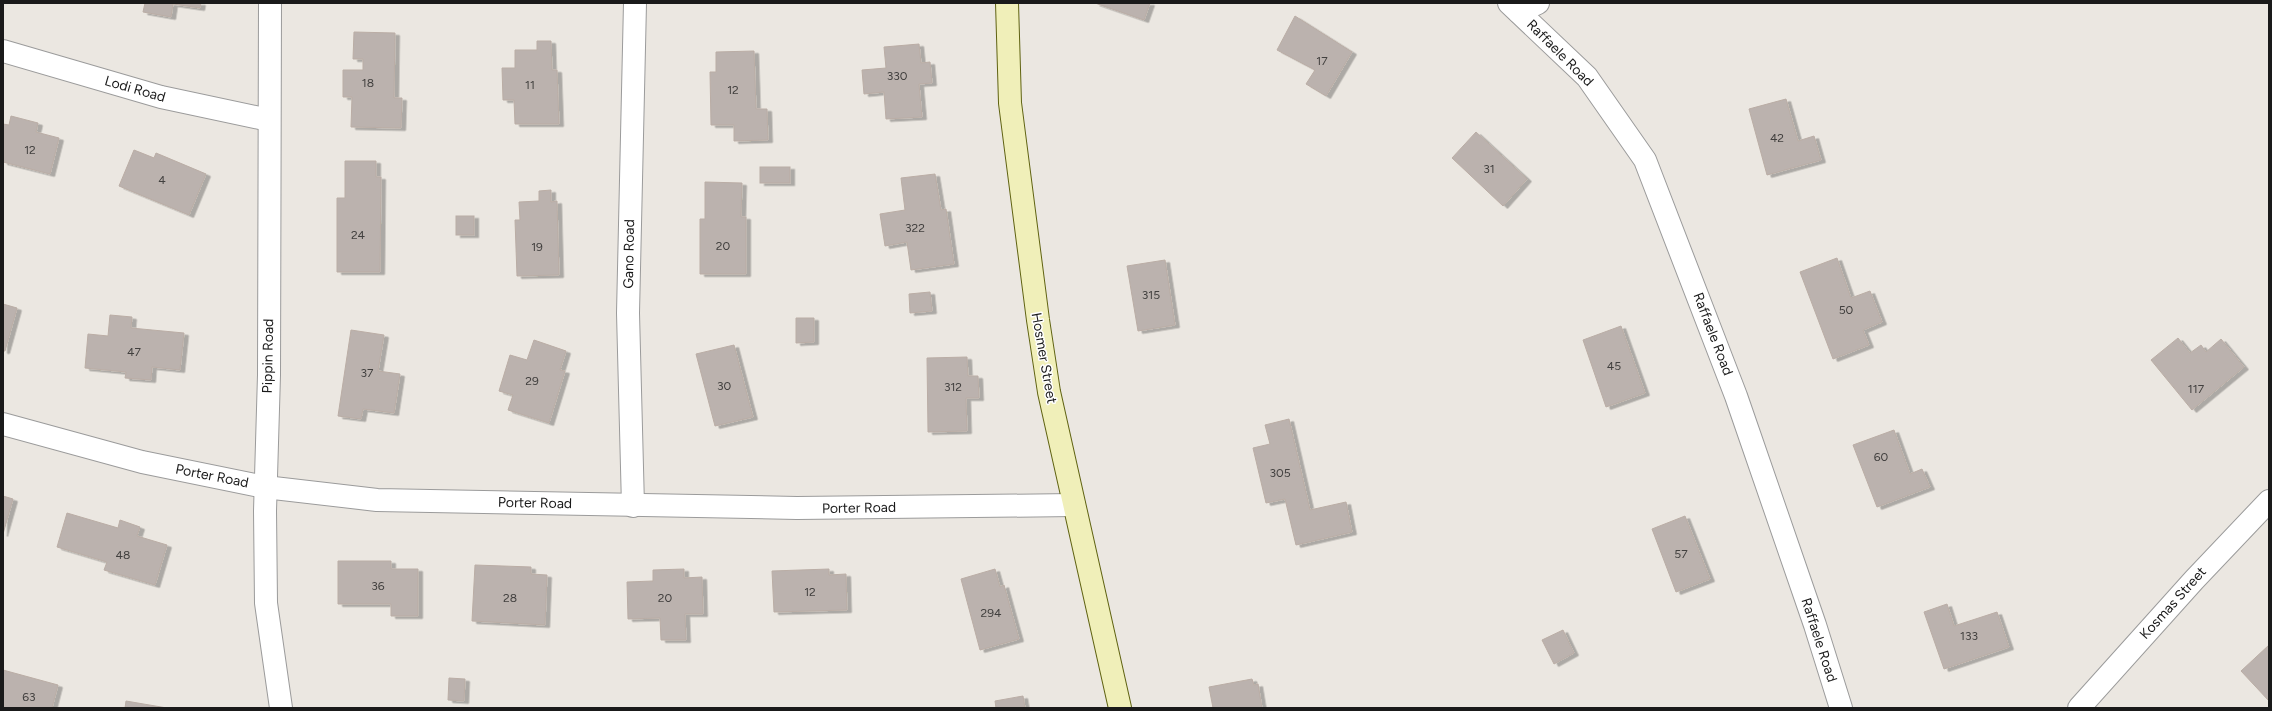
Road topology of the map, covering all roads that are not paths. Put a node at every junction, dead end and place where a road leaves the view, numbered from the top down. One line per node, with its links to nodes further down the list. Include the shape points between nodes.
1 (270, 3): 7 (street, Pippin Road)
2 (636, 3): 12 (street, Gano Road, via 628,313)
3 (1007, 3): 11 (street, Hosmer Street, via 1010,103 1038,320 1049,392)
4 (1538, 3): 5 (street)
5 (1514, 8): 15 (street, Raffaele Road, via 1587,77 1645,160 1736,396)
6 (3, 50): 7 (street, Lodi Road, via 161,97)
7 (270, 120): 9 (street, Pippin Road)
8 (3, 424): 9 (street, Porter Road, via 142,462)
9 (266, 487): 12 (street, Porter Road, via 377,500); 13 (street, Pippin Road, via 266,602)
10 (2269, 501): 16 (street, Kosmas Street)
11 (1074, 505): 12 (street, Porter Road, via 797,508); 14 (street, Hosmer Street)
12 (633, 506)
13 (281, 708)
14 (1120, 708)
15 (1841, 708)
16 (2079, 708)

